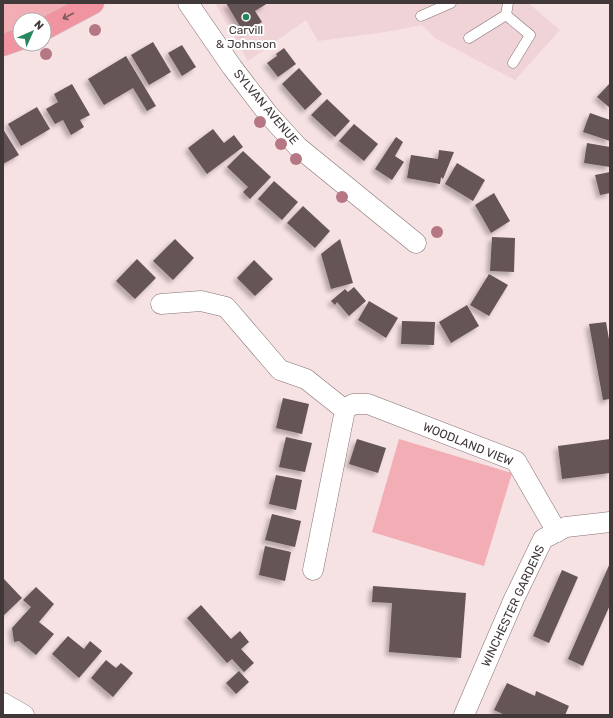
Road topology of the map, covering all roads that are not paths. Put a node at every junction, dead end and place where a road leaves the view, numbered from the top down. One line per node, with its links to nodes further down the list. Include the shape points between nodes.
1 (93, 3): 7 (highway, one-way to 7)
2 (188, 3): 10 (street, SYLVAN AVENUE, via 264,108 298,147)
3 (451, 3): 6 (lane)
4 (508, 3): 5 (lane)
5 (506, 15): 8 (lane); 9 (lane, via 530,35)
6 (421, 16)
7 (52, 25)
8 (469, 38)
9 (513, 63)
10 (416, 243)
11 (161, 304): 12 (street, via 201,301 226,307 280,370 306,379)
12 (345, 410): 14 (street, WOODLAND VIEW, via 353,404 368,404 516,461); 15 (street)
13 (610, 522): 14 (street, WINCHESTER GARDENS, via 566,528)
14 (557, 532): 18 (street, WINCHESTER GARDENS, via 543,539)
15 (313, 570)
16 (3, 703): 17 (street)
17 (24, 715)
18 (464, 715)

